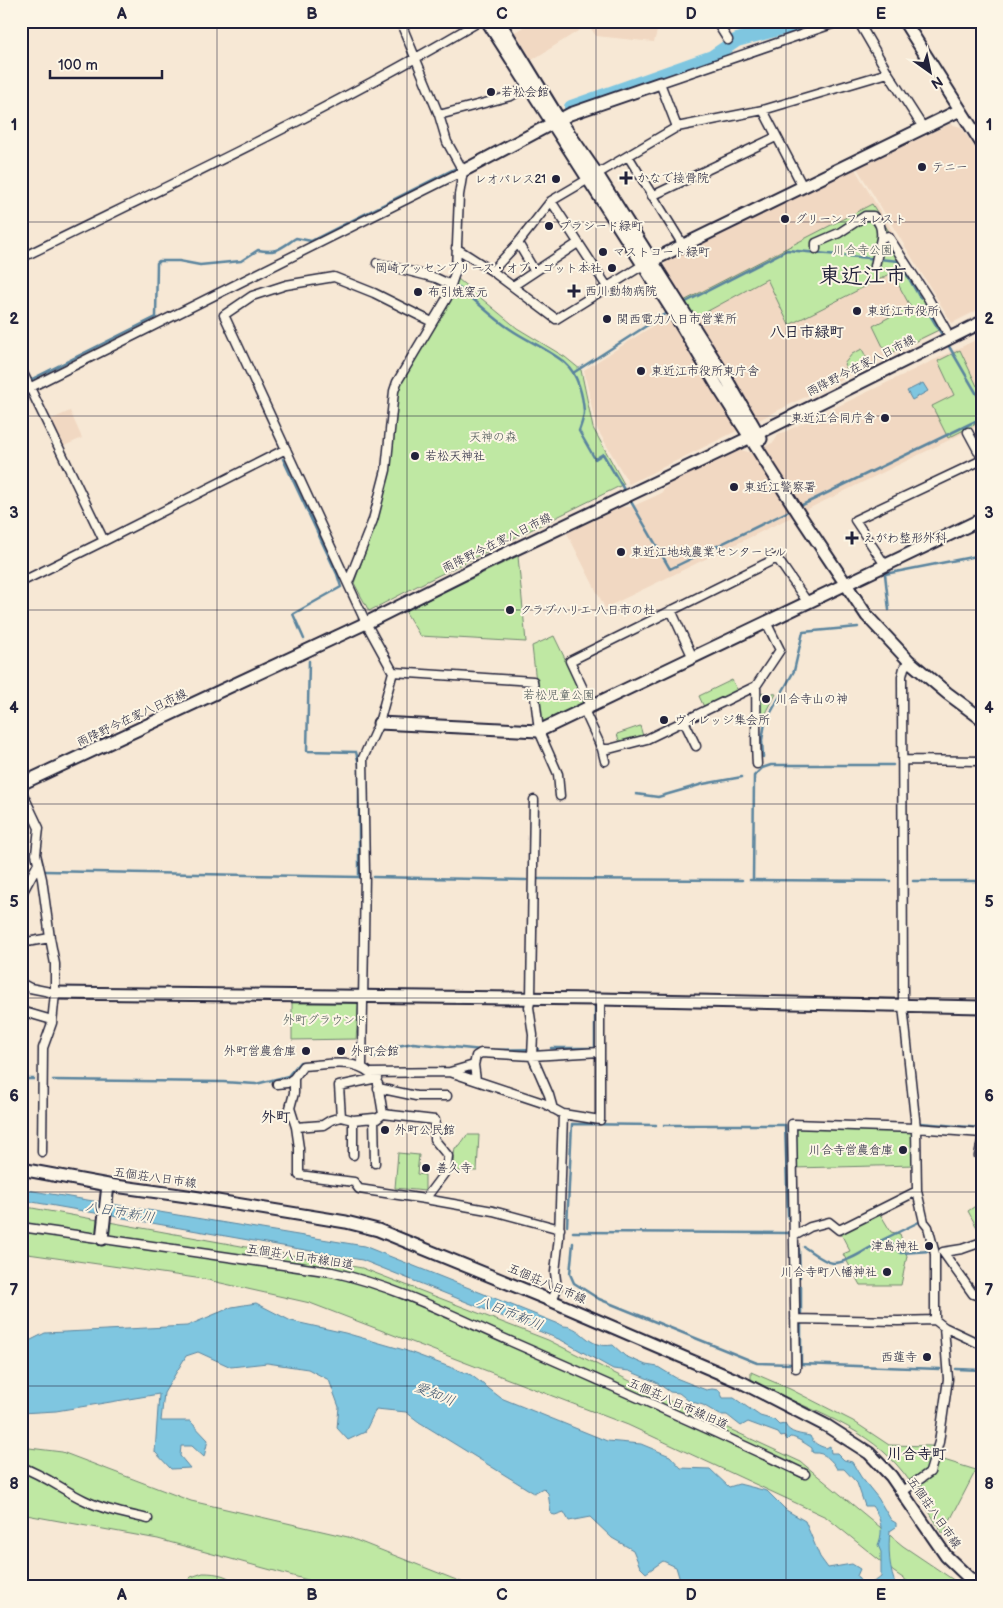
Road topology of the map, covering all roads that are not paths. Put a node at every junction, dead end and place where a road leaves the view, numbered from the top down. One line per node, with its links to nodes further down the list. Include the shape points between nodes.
1 (400, 21): 10 (street)
2 (480, 21): 10 (street)
3 (487, 21): 13 (street)
4 (499, 21): 17 (street)
5 (716, 21): 9 (street)
6 (841, 21): 12 (street)
7 (858, 21): 11 (street)
8 (904, 21): 15 (street)
9 (728, 40)
10 (416, 59): 16 (street); 35 (street, via 237,152)
11 (888, 73): 14 (street); 19 (street)
12 (660, 83): 17 (street); 18 (street)
13 (528, 86): 16 (street, via 511,96); 17 (street)
14 (763, 110): 18 (street); 21 (street)
15 (960, 110): 19 (street); 20 (street)
16 (439, 115): 24 (street, via 447,142)
17 (556, 122): 24 (street); 25 (street)
18 (677, 127): 23 (street)
19 (924, 129): 26 (street)
20 (978, 131): 22 (street)
21 (776, 137): 26 (street); 27 (street)
22 (982, 144)
23 (628, 156): 25 (street); 27 (street)
24 (463, 170): 34 (street); 48 (street)
25 (592, 177): 28 (street); 37 (street)
26 (803, 187): 32 (street)
27 (652, 196): 32 (street)
28 (551, 201): 30 (street); 31 (street)
29 (881, 238): 33 (street, via 880,223 871,215); 38 (street); 46 (street, via 888,236)
30 (518, 243): 39 (street); 40 (street)
31 (578, 243): 39 (street); 43 (street)
32 (683, 245): 37 (street)
33 (816, 246)
34 (456, 248): 40 (street); 41 (street)
35 (21, 258)
36 (377, 263): 41 (street)
37 (647, 263): 43 (street); 51 (street)
38 (875, 266)
39 (534, 270): 42 (street)
40 (492, 271): 42 (street)
41 (452, 285): 44 (street)
42 (513, 286): 43 (street, via 556,319)
43 (608, 288)
44 (432, 322): 52 (street, via 334,276 286,285 252,296 224,315); 59 (street, via 394,391 386,470 373,520)
45 (982, 322): 51 (street, 雨降野今在家八日市線)
46 (946, 330)
47 (21, 370): 48 (street)
48 (30, 388): 49 (street); 55 (street)
49 (21, 392)
50 (968, 432): 53 (street)
51 (754, 435): 58 (street); 63 (street, 雨降野今在家八日市線)
52 (286, 449): 55 (street); 59 (street)
53 (982, 459): 56 (street, via 855,520)
54 (982, 519): 56 (street)
55 (104, 540): 57 (street)
56 (884, 566): 58 (street)
57 (21, 582)
58 (848, 582): 60 (street); 65 (street, via 867,616); 69 (street, via 873,614 914,655)
59 (348, 583): 63 (street)
60 (808, 603): 61 (street, via 777,558); 62 (street)
61 (671, 610): 64 (street); 68 (street, via 570,661)
62 (766, 622): 64 (street); 67 (street, via 780,650)
63 (366, 623): 66 (street); 80 (street, 雨降野今在家八日市線)
64 (693, 658): 68 (street)
65 (910, 661): 70 (street); 76 (street, via 902,676)
66 (392, 672): 72 (street); 73 (street, via 533,681)
67 (756, 686): 71 (street); 79 (street)
68 (588, 708): 73 (street); 75 (street)
69 (982, 711)
70 (982, 719)
71 (684, 721): 74 (street); 75 (street, via 647,739)
72 (379, 723): 73 (street); 90 (street, via 363,758)
73 (540, 731): 82 (street, via 558,774)
74 (696, 746)
75 (602, 749): 77 (street)
76 (902, 760): 78 (street); 93 (street)
77 (605, 761)
78 (982, 761)
79 (757, 764)
80 (21, 784)
81 (21, 790): 84 (street, via 39,828)
82 (560, 796)
83 (534, 800): 91 (street)
84 (38, 864): 85 (street); 86 (street)
85 (21, 895)
86 (50, 938): 87 (street); 89 (street, via 55,964)
87 (21, 943)
88 (21, 983): 89 (street)
89 (55, 993): 90 (street); 96 (street)
90 (363, 997): 91 (street); 100 (street)
91 (531, 998): 92 (street); 98 (street)
92 (600, 999): 93 (street); 97 (street)
93 (903, 1006): 94 (street); 115 (street)
94 (982, 1007)
95 (21, 1011): 96 (street)
96 (52, 1020): 118 (street, via 43,1048)
97 (600, 1052): 98 (street); 110 (street, via 600,1120)
98 (532, 1056): 99 (street, via 481,1053 476,1056); 108 (street)
99 (474, 1065): 101 (street); 104 (street)
100 (362, 1066): 102 (street); 103 (street, via 303,1066)
101 (450, 1072): 102 (street); 104 (street)
102 (374, 1076): 106 (street); 111 (street, via 339,1086)
103 (294, 1078): 105 (street); 114 (street, via 290,1108)
104 (476, 1080): 108 (street)
105 (277, 1084)
106 (378, 1088): 107 (street, via 416,1096); 109 (street)
107 (447, 1096)
108 (553, 1109): 110 (street)
109 (383, 1114): 112 (street, via 378,1119); 125 (street, via 435,1120 434,1139 448,1156 446,1170)
110 (563, 1114): 127 (street)
111 (341, 1117): 113 (street); 114 (street, via 323,1125)
112 (374, 1118): 113 (street); 121 (street)
113 (353, 1120): 119 (street)
114 (296, 1127): 125 (street, via 299,1176 354,1182 359,1189)
115 (916, 1128): 116 (street); 124 (street); 129 (street, via 792,1124)
116 (982, 1133)
117 (982, 1140): 120 (street)
118 (42, 1152)
119 (353, 1155)
120 (980, 1156)
121 (375, 1163)
122 (21, 1169): 123 (street, 五個荘八日市線)
123 (108, 1188): 128 (street); 133 (street, 五個荘八日市線, via 187,1196 378,1230)
124 (916, 1191): 129 (street, via 839,1230 829,1222); 131 (street, via 924,1222)
125 (426, 1199): 127 (street, via 493,1211)
126 (21, 1228): 128 (street, 五個荘八日市線旧道)
127 (560, 1229): 133 (street, via 555,1272 557,1288)
128 (102, 1234): 140 (street, 五個荘八日市線旧道, via 362,1279 530,1350)
129 (794, 1236): 134 (street)
130 (982, 1242): 131 (street)
131 (939, 1253): 132 (street, via 973,1294); 135 (street)
132 (982, 1297)
133 (552, 1301): 141 (street, 五個荘八日市線, via 742,1383 827,1426 869,1453)
134 (795, 1319): 135 (street); 138 (street)
135 (935, 1320): 136 (street)
136 (944, 1327): 137 (street); 141 (street, via 948,1379 939,1442 930,1472)
137 (982, 1345)
138 (796, 1368)
139 (21, 1467): 142 (street, via 97,1506)
140 (806, 1474)
141 (902, 1492): 143 (street, 五個荘八日市線, via 946,1556)
142 (148, 1519)
143 (982, 1587)

